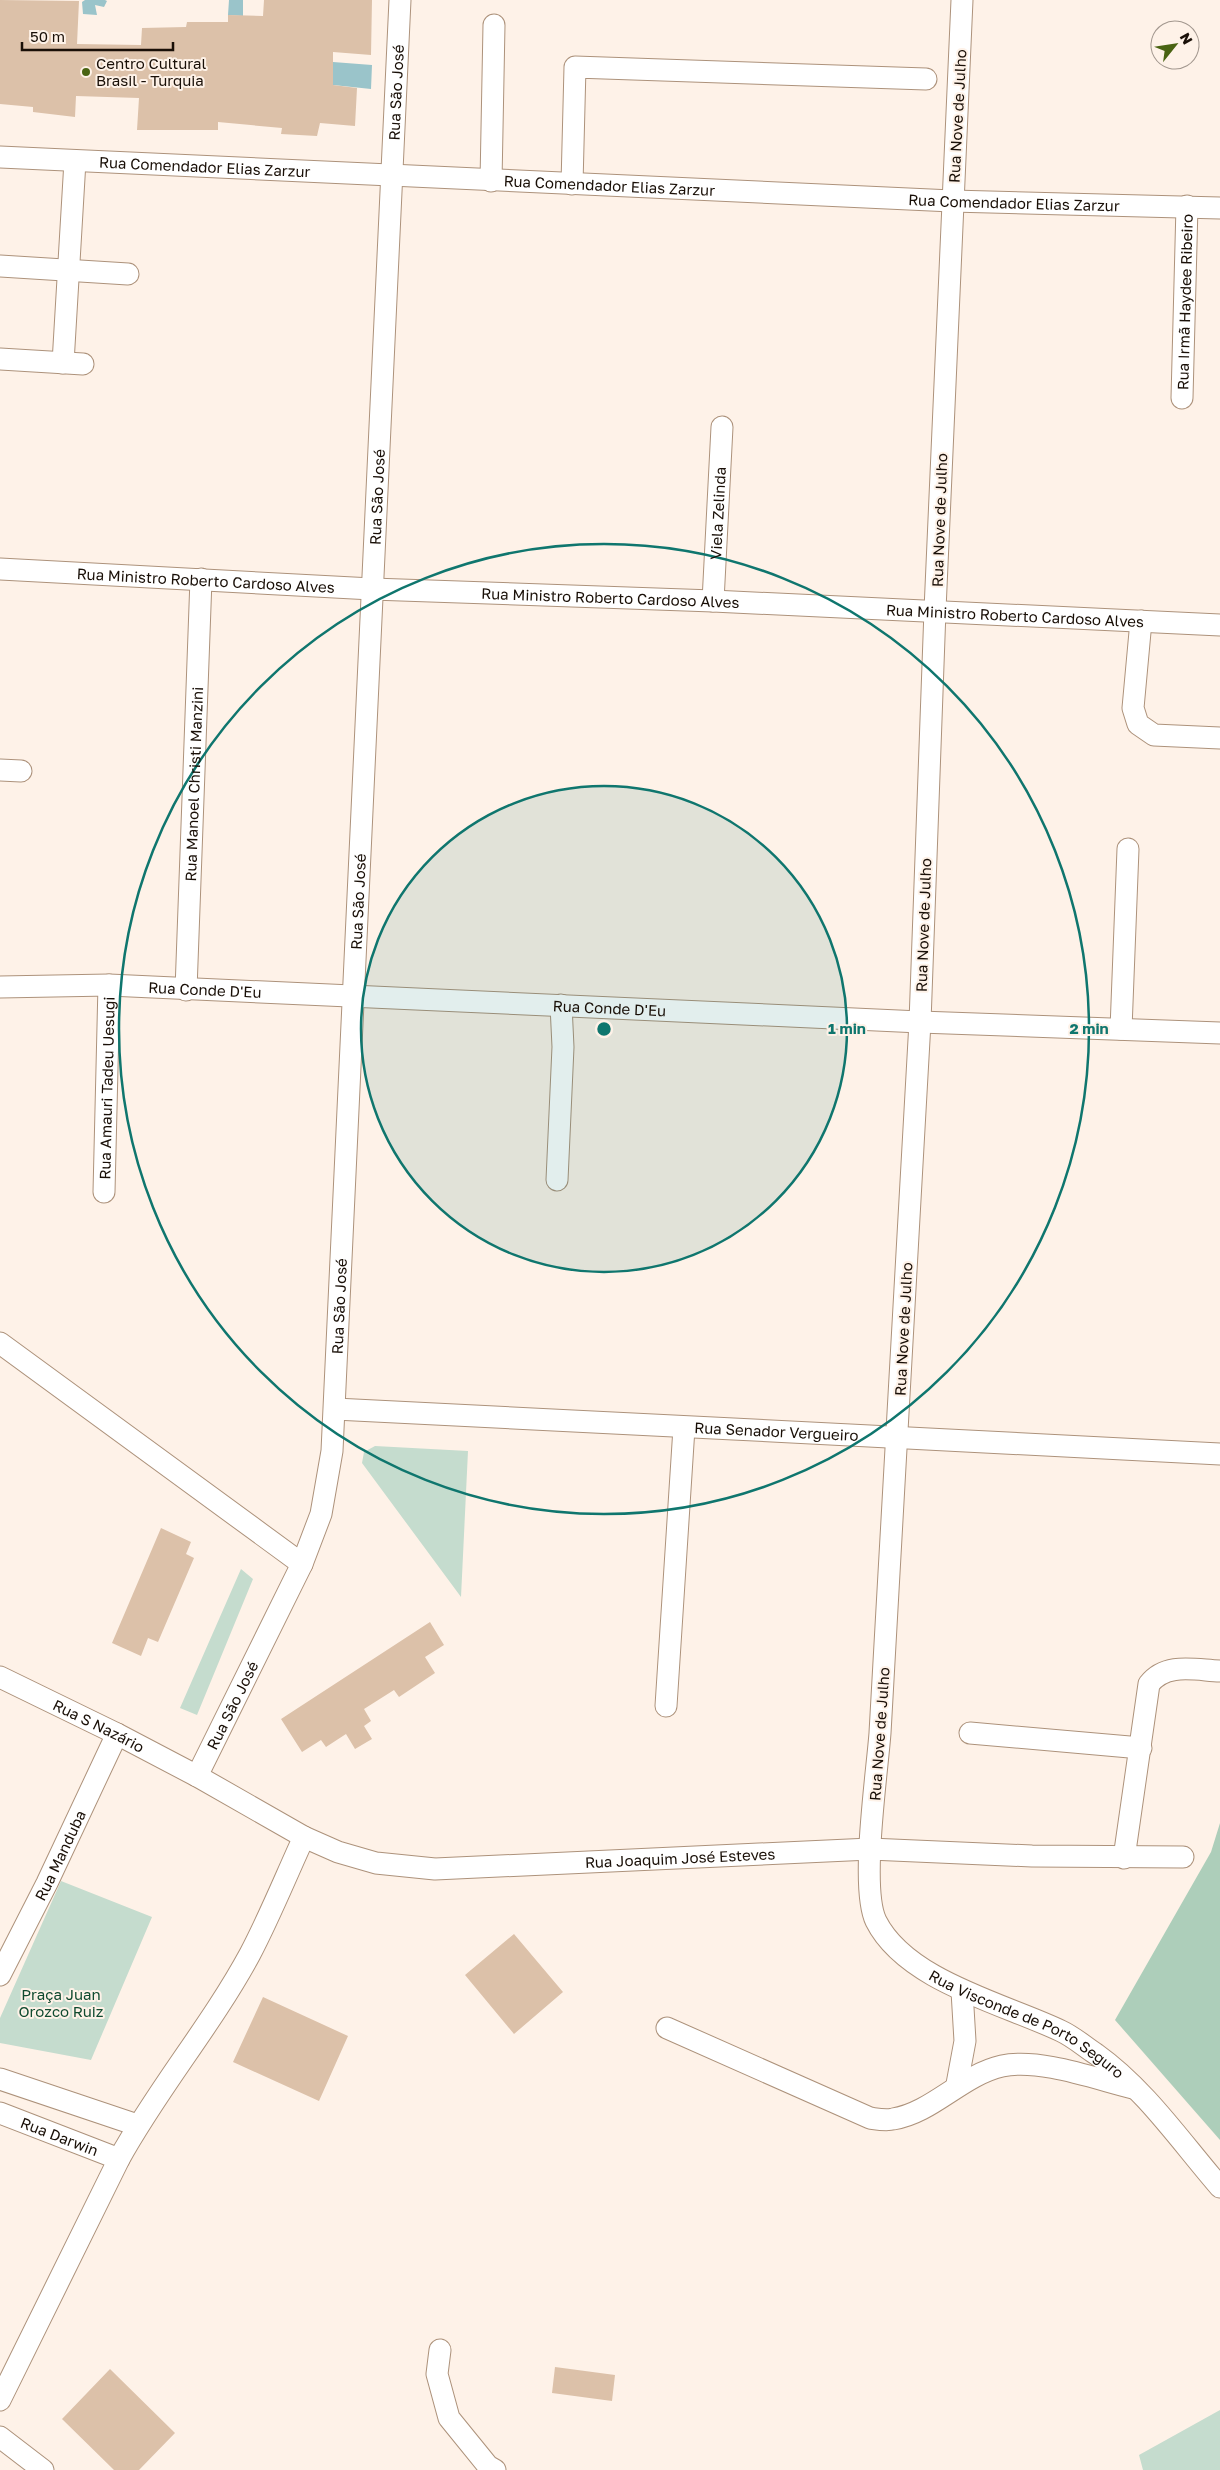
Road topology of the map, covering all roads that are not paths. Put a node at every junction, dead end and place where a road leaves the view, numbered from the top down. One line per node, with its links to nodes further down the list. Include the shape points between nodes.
1 (400, 0): 7 (street, Rua São José)
2 (962, 0): 10 (street, Rua Nove de Julho)
3 (494, 25): 8 (street)
4 (926, 80): 9 (street, via 576,67)
5 (0, 157): 6 (street, Rua Comendador Elias Zarzur)
6 (75, 161): 7 (street, Rua Comendador Elias Zarzur); 14 (street)
7 (392, 177): 8 (street, Rua Comendador Elias Zarzur); 21 (street, Rua São José)
8 (491, 181): 9 (street, Rua Comendador Elias Zarzur)
9 (572, 184): 10 (street, Rua Comendador Elias Zarzur)
10 (952, 201): 11 (street, Rua Comendador Elias Zarzur); 23 (street, Rua Nove de Julho)
11 (1187, 206): 12 (street, Rua Comendador Elias Zarzur); 17 (street, Rua Irmã Haydee Ribeiro)
12 (1220, 208)
13 (0, 266): 14 (street)
14 (69, 270): 15 (street); 16 (street, via 73,364)
15 (128, 274)
16 (0, 359)
17 (1182, 398)
18 (722, 427): 22 (street, Viela Zelinda)
19 (0, 568): 20 (street, Rua Ministro Roberto Cardoso Alves)
20 (201, 579): 21 (street, Rua Ministro Roberto Cardoso Alves); 32 (street, Rua Manoel Christi Manzini)
21 (372, 589): 22 (street, Rua Ministro Roberto Cardoso Alves); 33 (street, Rua São José)
22 (713, 601): 23 (street, Rua Ministro Roberto Cardoso Alves)
23 (935, 610): 24 (street, Rua Ministro Roberto Cardoso Alves); 35 (street, Rua Nove de Julho)
24 (1141, 621): 25 (street, Rua Ministro Roberto Cardoso Alves); 26 (street, via 1132,708 1138,724 1154,735)
25 (1220, 625)
26 (1220, 738)
27 (0, 770): 28 (street)
28 (21, 771)
29 (1128, 849): 36 (street)
30 (109, 985): 31 (street, Rua Conde D'Eu); 32 (street, Rua Conde D'Eu); 39 (street, Rua Amauri Tadeu Uesugi)
31 (0, 987)
32 (186, 990): 33 (street, Rua Conde D'Eu)
33 (353, 995): 34 (street, Rua Conde D'Eu); 41 (street, Rua São José)
34 (561, 1005): 35 (street, Rua Conde D'Eu); 38 (street, via 563,1047)
35 (920, 1022): 36 (street, Rua Conde D'Eu); 43 (street, Rua Nove de Julho)
36 (1121, 1029): 37 (street, Rua Conde D'Eu)
37 (1220, 1033)
38 (557, 1180)
39 (104, 1192)
40 (2, 1349): 45 (street)
41 (335, 1409): 42 (street, Rua Senador Vergueiro); 45 (street, Rua São José, via 328,1483 321,1514)
42 (684, 1428): 43 (street, Rua Senador Vergueiro); 48 (street)
43 (897, 1436): 44 (street, Rua Senador Vergueiro); 54 (street, Rua Nove de Julho)
44 (1220, 1454)
45 (302, 1564): 52 (street, Rua São José)
46 (1220, 1671): 51 (street, via 1169,1669 1156,1676 1149,1684)
47 (0, 1677): 50 (street, Rua S Nazário)
48 (666, 1706)
49 (970, 1733): 51 (street)
50 (117, 1734): 52 (street, Rua S Nazário); 57 (street, Rua Manduba)
51 (1141, 1748): 55 (street)
52 (197, 1776): 53 (street, Rua Joaquim José Esteves)
53 (304, 1837): 54 (street, Rua Joaquim José Esteves, via 338,1852 376,1863 435,1869); 64 (street, via 250,1955)
54 (870, 1849): 55 (street, Rua Joaquim José Esteves); 58 (street, Rua Visconde de Porto Seguro, via 871,1904 879,1926 898,1948 931,1974)
55 (1124, 1858): 56 (street, Rua Joaquim José Esteves)
56 (1183, 1858)
57 (0, 1975)
58 (962, 1991): 61 (street, via 965,2041); 62 (street, Rua Visconde de Porto Seguro, via 1064,2032)
59 (667, 2028): 61 (street, via 870,2118 893,2120 927,2107)
60 (0, 2080): 64 (street)
61 (958, 2084): 62 (street, via 1001,2066 1020,2064)
62 (1136, 2089): 66 (street, Rua Visconde de Porto Seguro)
63 (0, 2113): 65 (street, Rua Darwin)
64 (137, 2125): 65 (street)
65 (119, 2159): 68 (street)
66 (1220, 2187)
67 (440, 2350): 71 (street, via 437,2374 449,2418 488,2466)
68 (0, 2400)
69 (0, 2437): 70 (street)
70 (43, 2470)
71 (495, 2470)

